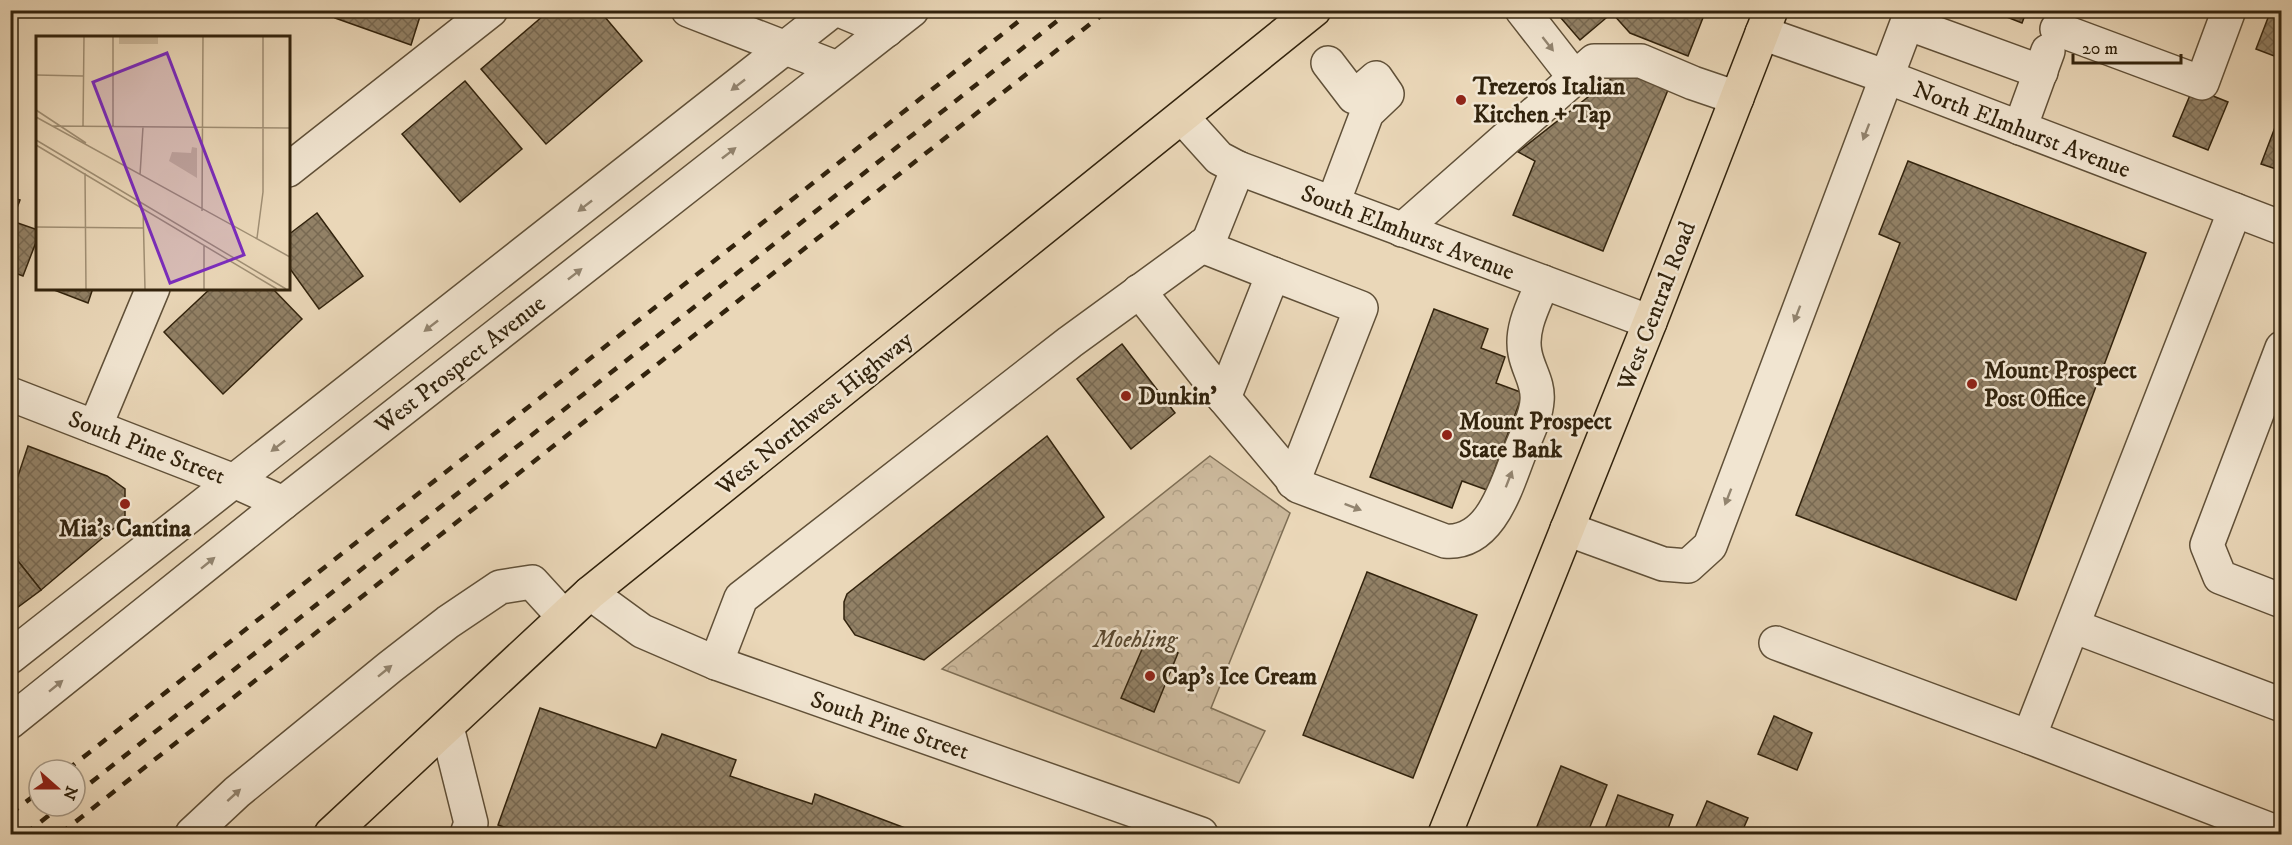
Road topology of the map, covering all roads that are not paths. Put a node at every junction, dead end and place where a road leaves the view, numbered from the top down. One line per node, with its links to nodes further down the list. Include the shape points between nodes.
1 (491, 10): 21 (street)
2 (688, 10): 12 (street)
3 (833, 10): 12 (street, West Prospect Avenue)
4 (839, 10): 11 (street)
5 (912, 10): 11 (street, West Prospect Avenue)
6 (1314, 10): 19 (main road, West Northwest Highway)
7 (1522, 10): 17 (street, one-way to 17)
8 (2229, 10): 9 (street, via 2202,83)
9 (2060, 20): 15 (street)
10 (1767, 22): 16 (street, North Elmhurst Avenue); 18 (main road, West Central Road)
11 (886, 30): 14 (street, West Prospect Avenue)
12 (784, 49): 14 (street); 37 (street, West Prospect Avenue, one-way to 37)
13 (1328, 63): 23 (street, via 1360,105)
14 (837, 68): 39 (street, West Prospect Avenue, one-way to 14)
15 (2041, 72): 16 (street, via 1906,23); 20 (street)
16 (1887, 77): 20 (street, North Elmhurst Avenue); 40 (street, one-way to 40, via 1710,546 1688,566 1663,564)
17 (1575, 78): 18 (street, via 1594,61 1641,61); 26 (street)
18 (1737, 98): 32 (main road, West Central Road)
19 (1182, 117): 22 (street, South Elmhurst Avenue, via 1219,158); 41 (main road, West Northwest Highway)
20 (2020, 128): 24 (street, North Elmhurst Avenue)
21 (290, 168)
22 (1238, 168): 23 (street, South Elmhurst Avenue); 27 (street, via 1210,238)
23 (1333, 203): 26 (street, South Elmhurst Avenue)
24 (2235, 210): 25 (street, North Elmhurst Avenue); 44 (street)
25 (2282, 228)
26 (1402, 230): 29 (street, South Elmhurst Avenue)
27 (1202, 246): 28 (street); 31 (street)
28 (1273, 274): 35 (street); 38 (street, via 1361,308)
29 (1542, 282): 32 (street, South Elmhurst Avenue); 38 (street, one-way to 29, via 1445,541 1461,540 1474,532 1498,504 1535,411 1538,390 1525,356 1524,336)
30 (152, 290): 36 (street)
31 (1139, 291): 35 (street); 47 (street, via 741,598)
32 (1650, 322): 40 (main road, West Central Road)
33 (2282, 348): 42 (street, via 2207,545 2220,577)
34 (10, 394): 36 (street, South Pine Street)
35 (1224, 398): 38 (street)
36 (95, 427): 37 (street, South Pine Street)
37 (234, 481): 39 (street, South Pine Street); 46 (street, West Prospect Avenue)
38 (1296, 484)
39 (283, 503): 49 (street, West Prospect Avenue, one-way to 39)
40 (1567, 529): 56 (main road, West Central Road)
41 (590, 593): 43 (main road, West Northwest Highway); 47 (street, South Pine Street, via 642,631)
42 (2282, 601)
43 (564, 618): 50 (main road, West Northwest Highway); 52 (street, one-way to 43, via 237,792 390,667 500,587 532,582)
44 (2073, 626): 48 (street); 51 (street)
45 (1776, 644): 51 (street)
46 (10, 657)
47 (717, 663): 55 (street, South Pine Street)
48 (2282, 705)
49 (10, 722)
50 (447, 727): 53 (main road, West Northwest Highway); 54 (street, via 471,822)
51 (2029, 737): 57 (street)
52 (192, 834)
53 (331, 834)
54 (467, 834)
55 (1201, 834)
56 (1445, 834)
57 (2281, 834)

